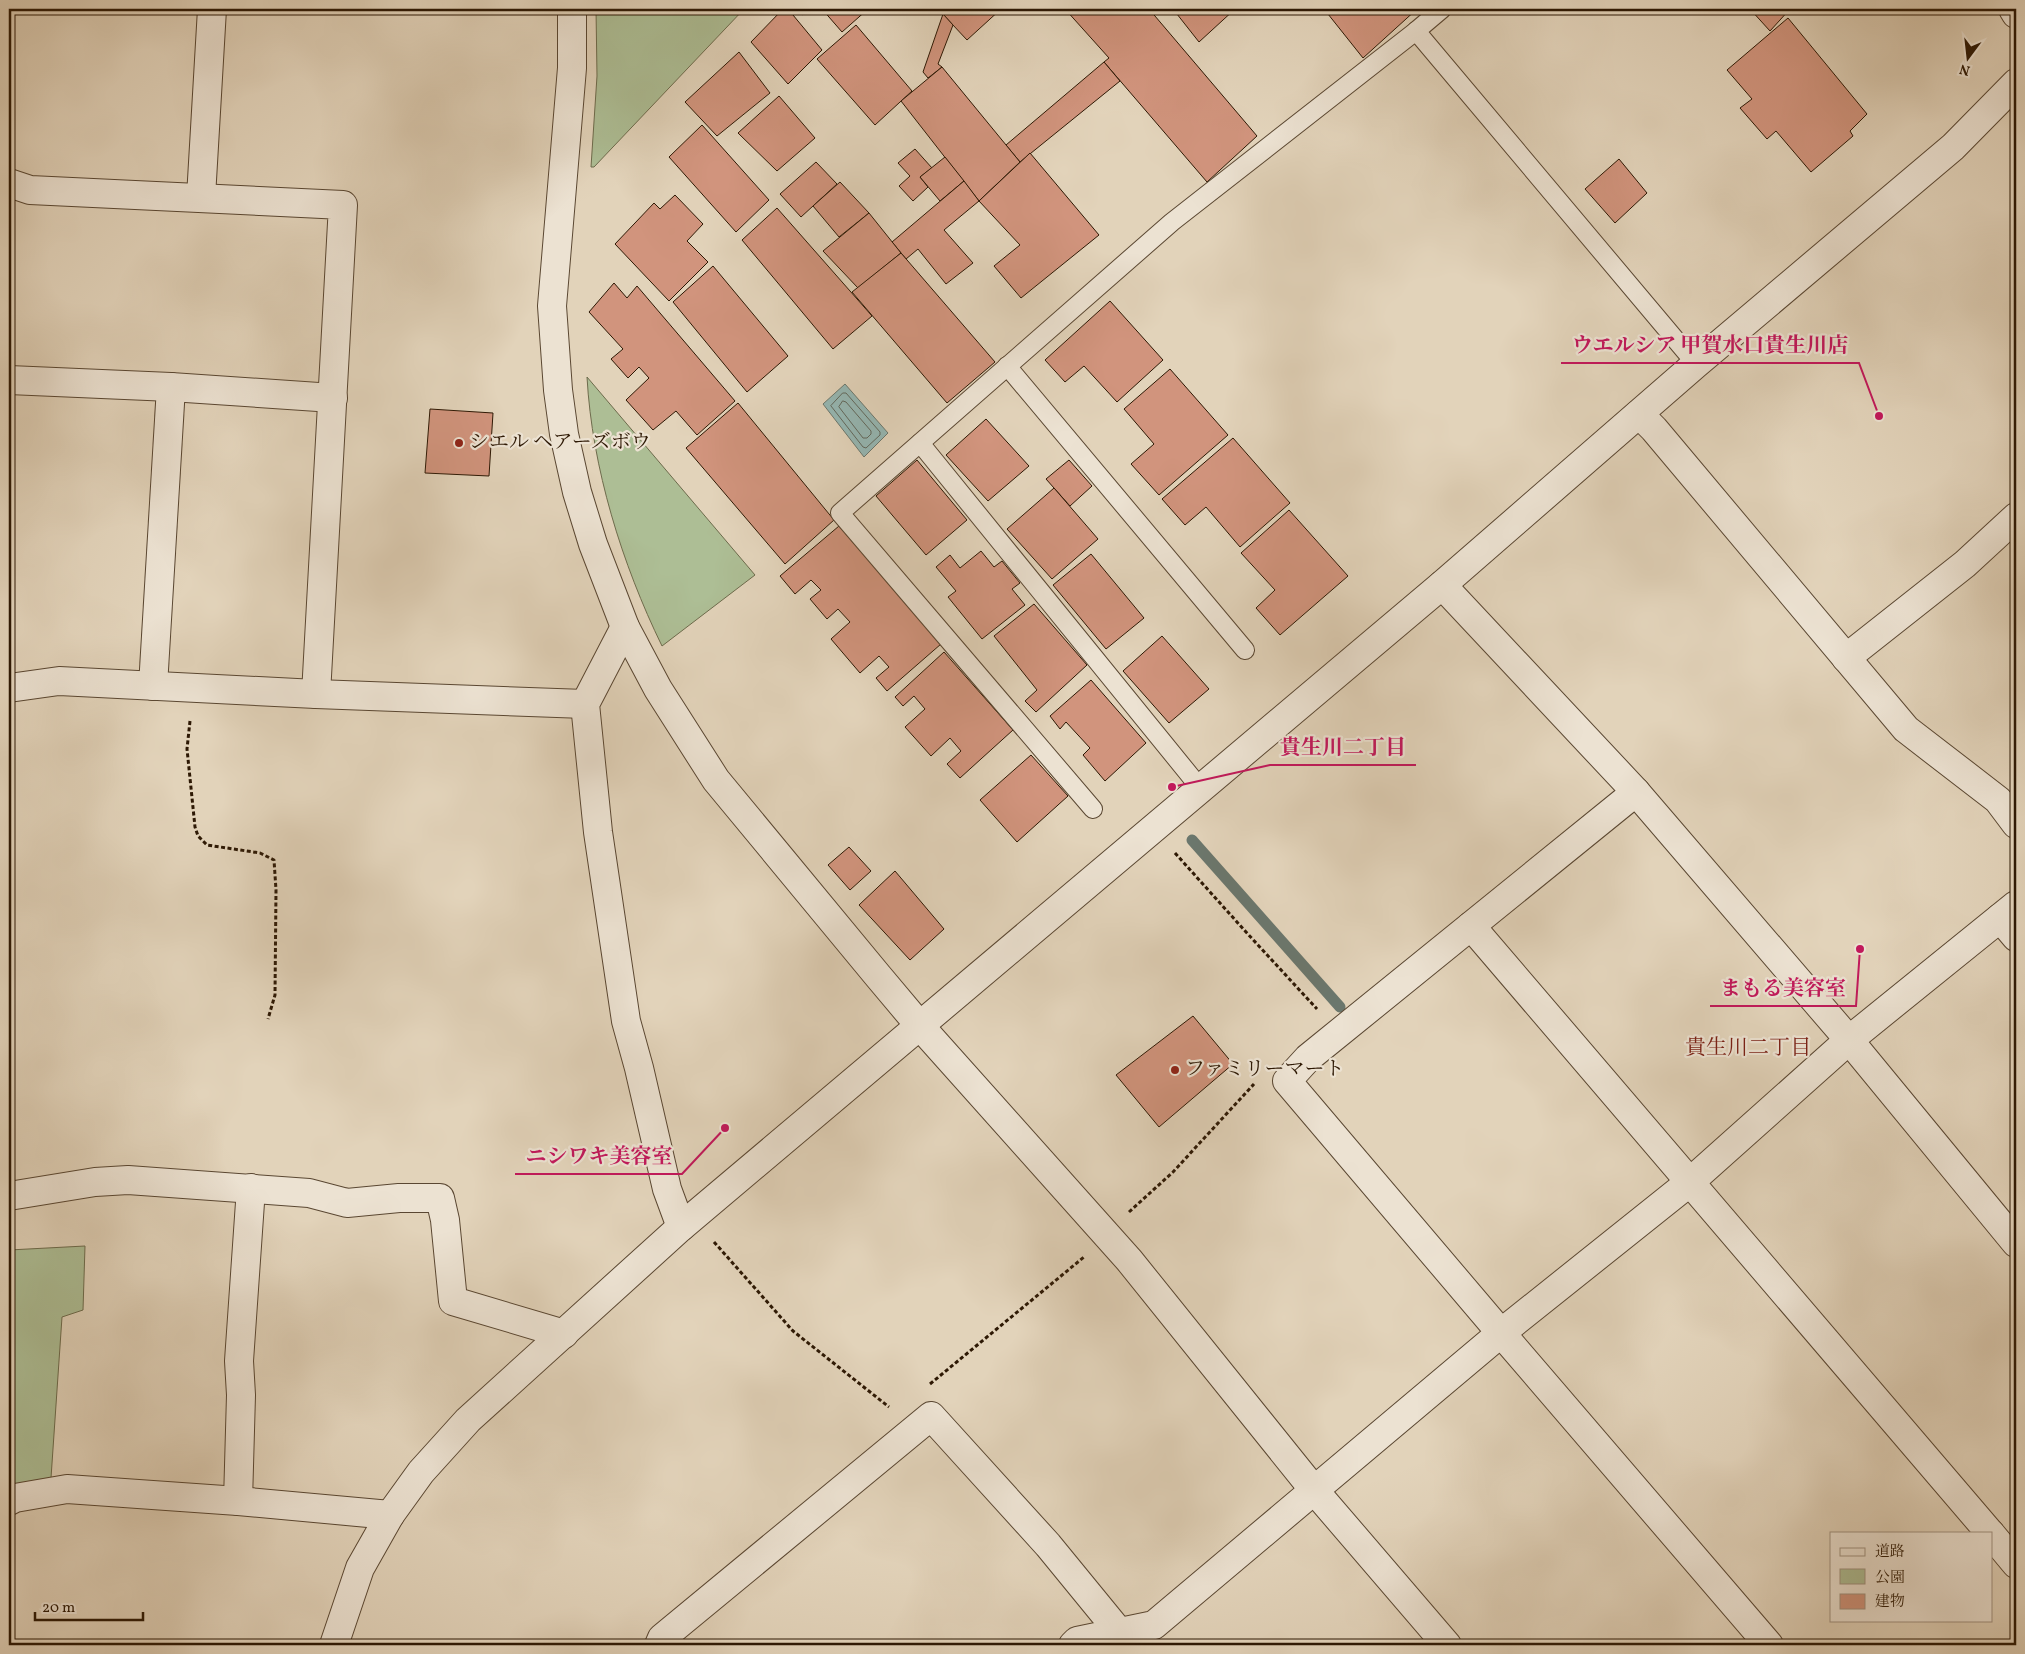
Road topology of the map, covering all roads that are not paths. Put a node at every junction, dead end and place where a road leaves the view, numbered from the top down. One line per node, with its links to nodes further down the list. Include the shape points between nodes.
1 (212, 9): 9 (street)
2 (572, 9): 19 (street, via 572,68 553,297 555,351 564,434 577,492)
3 (1442, 9): 6 (lane)
4 (2013, 9): 5 (street)
5 (2016, 14)
6 (1416, 31): 10 (lane); 11 (lane, via 1172,222)
7 (2016, 82): 10 (street, via 1953,147)
8 (9, 183): 9 (street, via 30,190)
9 (200, 197): 14 (street, via 343,205)
10 (1696, 364): 15 (street)
11 (1007, 366): 16 (lane); 20 (lane)
12 (9, 380): 13 (street)
13 (171, 387): 14 (street); 22 (street)
14 (333, 398): 24 (street)
15 (1639, 414): 18 (street); 21 (street)
16 (920, 443): 26 (lane); 28 (lane, via 840,513)
17 (2016, 517): 21 (street, via 1965,564)
18 (1442, 584): 26 (street); 27 (street)
19 (625, 627): 25 (street); 32 (street, via 658,689 716,780)
20 (1245, 650)
21 (1846, 658): 29 (street, via 1906,728 1998,800)
22 (153, 686): 23 (street, via 58,681); 24 (street)
23 (9, 688)
24 (316, 694): 25 (street)
25 (585, 704): 37 (street, via 598,832 626,1021 667,1189)
26 (1201, 788): 32 (street)
27 (1636, 792): 31 (street); 33 (street)
28 (1093, 809)
29 (2016, 824)
30 (2011, 920): 33 (street)
31 (1471, 926): 34 (street); 39 (street, via 1308,1058 1287,1081)
32 (920, 1026): 37 (street); 41 (street, via 1129,1260)
33 (1849, 1040): 34 (street); 38 (street)
34 (1690, 1182): 39 (street); 45 (street)
35 (251, 1188): 36 (street, via 128,1180); 40 (street, via 308,1193 347,1203 440,1198 453,1301); 43 (street, via 239,1360)
36 (9, 1196)
37 (687, 1222): 40 (street)
38 (2016, 1243)
39 (1501, 1333): 41 (street); 53 (street)
40 (564, 1334): 44 (street, via 468,1420 421,1472)
41 (1314, 1490): 48 (street, via 1154,1625); 52 (street)
42 (9, 1501): 43 (street, via 67,1489)
43 (238, 1501): 44 (street)
44 (390, 1515): 49 (street, via 360,1568)
45 (1989, 1532)
46 (1992, 1535): 47 (street)
47 (2016, 1564)
48 (1124, 1639): 50 (street, via 1048,1545 931,1416 662,1638); 51 (street, via 1077,1641)
49 (334, 1645)
50 (659, 1645)
51 (1072, 1645)
52 (1447, 1645)
53 (1769, 1645)

